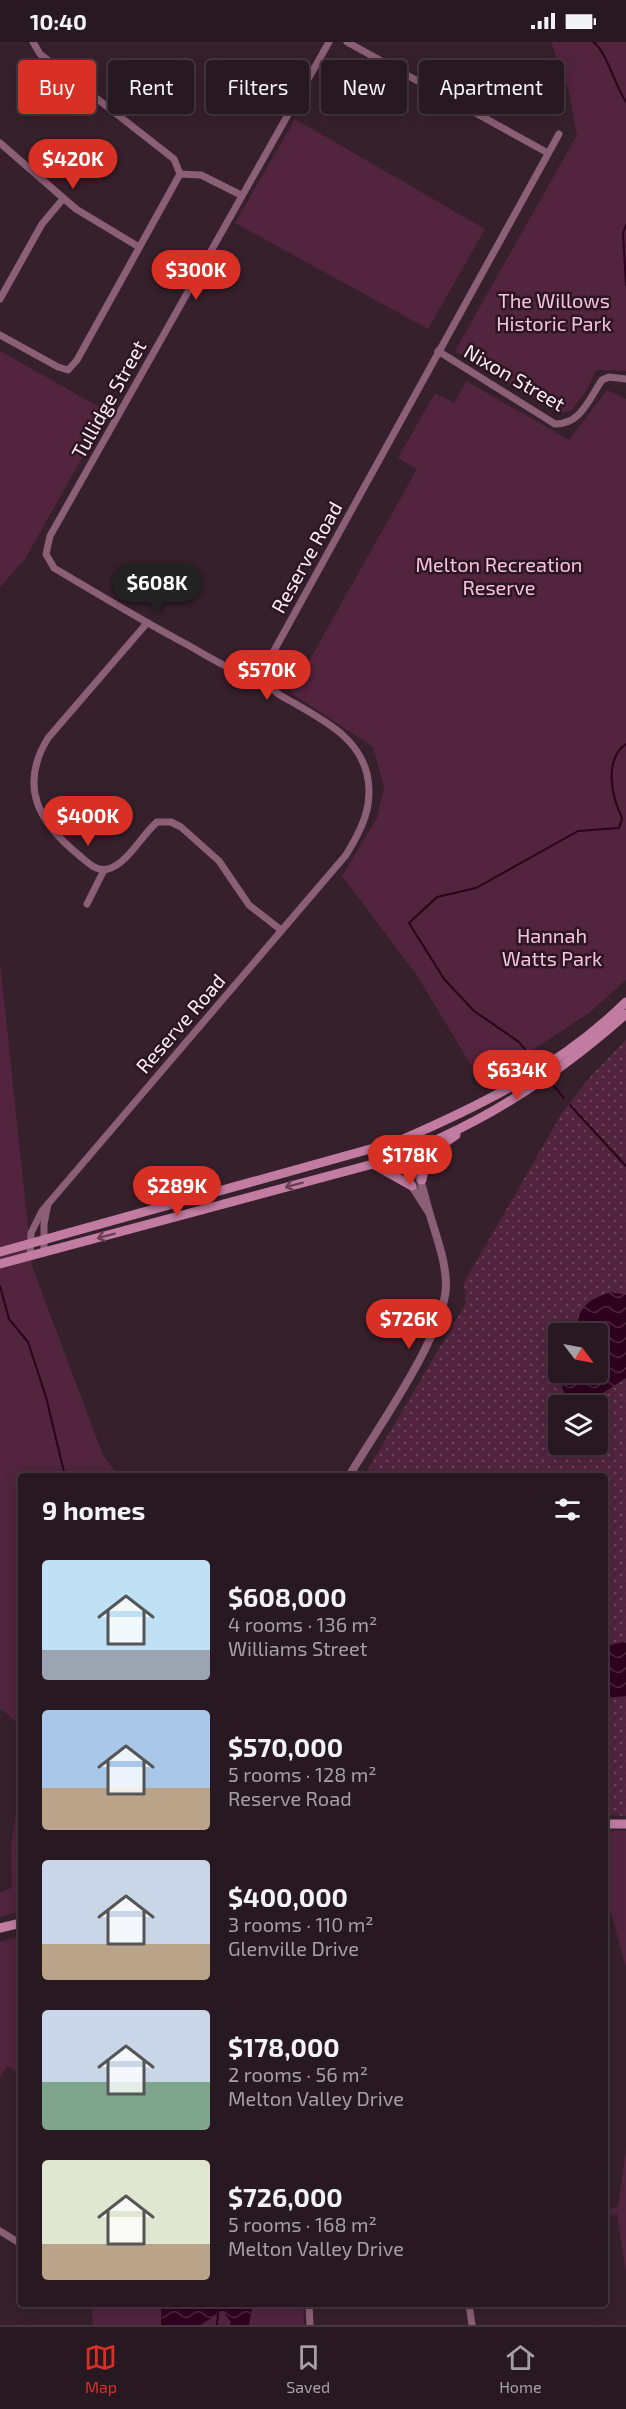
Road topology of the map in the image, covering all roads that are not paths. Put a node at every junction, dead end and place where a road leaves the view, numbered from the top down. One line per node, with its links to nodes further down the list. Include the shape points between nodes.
1 (33, 42): 7 (street, via 40,54 174,159)
2 (329, 42): 8 (street, Tullidge Street)
3 (347, 42): 6 (street)
4 (559, 134): 6 (street, Reserve Road)
5 (0, 143): 9 (street)
6 (548, 153): 13 (street, Reserve Road)
7 (180, 174): 8 (street, via 201,175); 10 (street)
8 (241, 195): 15 (street, Tullidge Street, via 50,536 46,554 54,568)
9 (63, 199): 10 (street); 11 (street, via 42,224)
10 (139, 247): 12 (street, via 68,370)
11 (0, 299)
12 (0, 335)
13 (438, 351): 14 (street, Nixon Street, via 555,424 568,424 577,417 602,380); 16 (street, Reserve Road, via 271,652 265,667)
14 (626, 380)
15 (147, 623): 16 (street, via 236,671); 17 (street, via 37,756 35,799 45,821 57,838 93,867)
16 (266, 678): 19 (street, Reserve Road, via 278,693 346,736 358,752 370,785 366,820 346,855)
17 (104, 870): 18 (street); 19 (street, via 119,865 157,822 171,822 219,861 249,905)
18 (87, 904)
19 (281, 930): 30 (street, Reserve Road)
20 (626, 1002): 22 (main road)
21 (626, 1014): 22 (main road)
22 (557, 1065): 23 (main road)
23 (538, 1077): 24 (main road); 25 (main road)
24 (490, 1112): 26 (main road); 28 (main road, via 435,1151 425,1164)
25 (399, 1141): 26 (street); 32 (main road)
26 (404, 1154): 27 (main road); 28 (street); 29 (street)
27 (374, 1164): 29 (main road); 35 (main road, one-way to 35)
28 (422, 1180): 31 (street)
29 (412, 1186): 31 (street)
30 (48, 1204): 32 (street); 33 (street, Reserve Road, via 32,1229)
31 (430, 1214): 38 (street, via 444,1264 442,1310 423,1351)
32 (43, 1240): 33 (main road); 35 (street)
33 (29, 1243): 34 (main road); 36 (street, Reserve Road)
34 (0, 1252)
35 (44, 1253): 36 (main road)
36 (30, 1256): 37 (main road)
37 (1, 1264)
38 (351, 1473)
39 (608, 1824): 40 (main road)
40 (626, 1824)
41 (18, 1924): 42 (main road)
42 (0, 1928)
43 (0, 2231): 44 (street)
44 (18, 2242)
45 (309, 2307): 47 (street)
46 (469, 2307): 48 (street)
47 (310, 2325)
48 (472, 2325)

